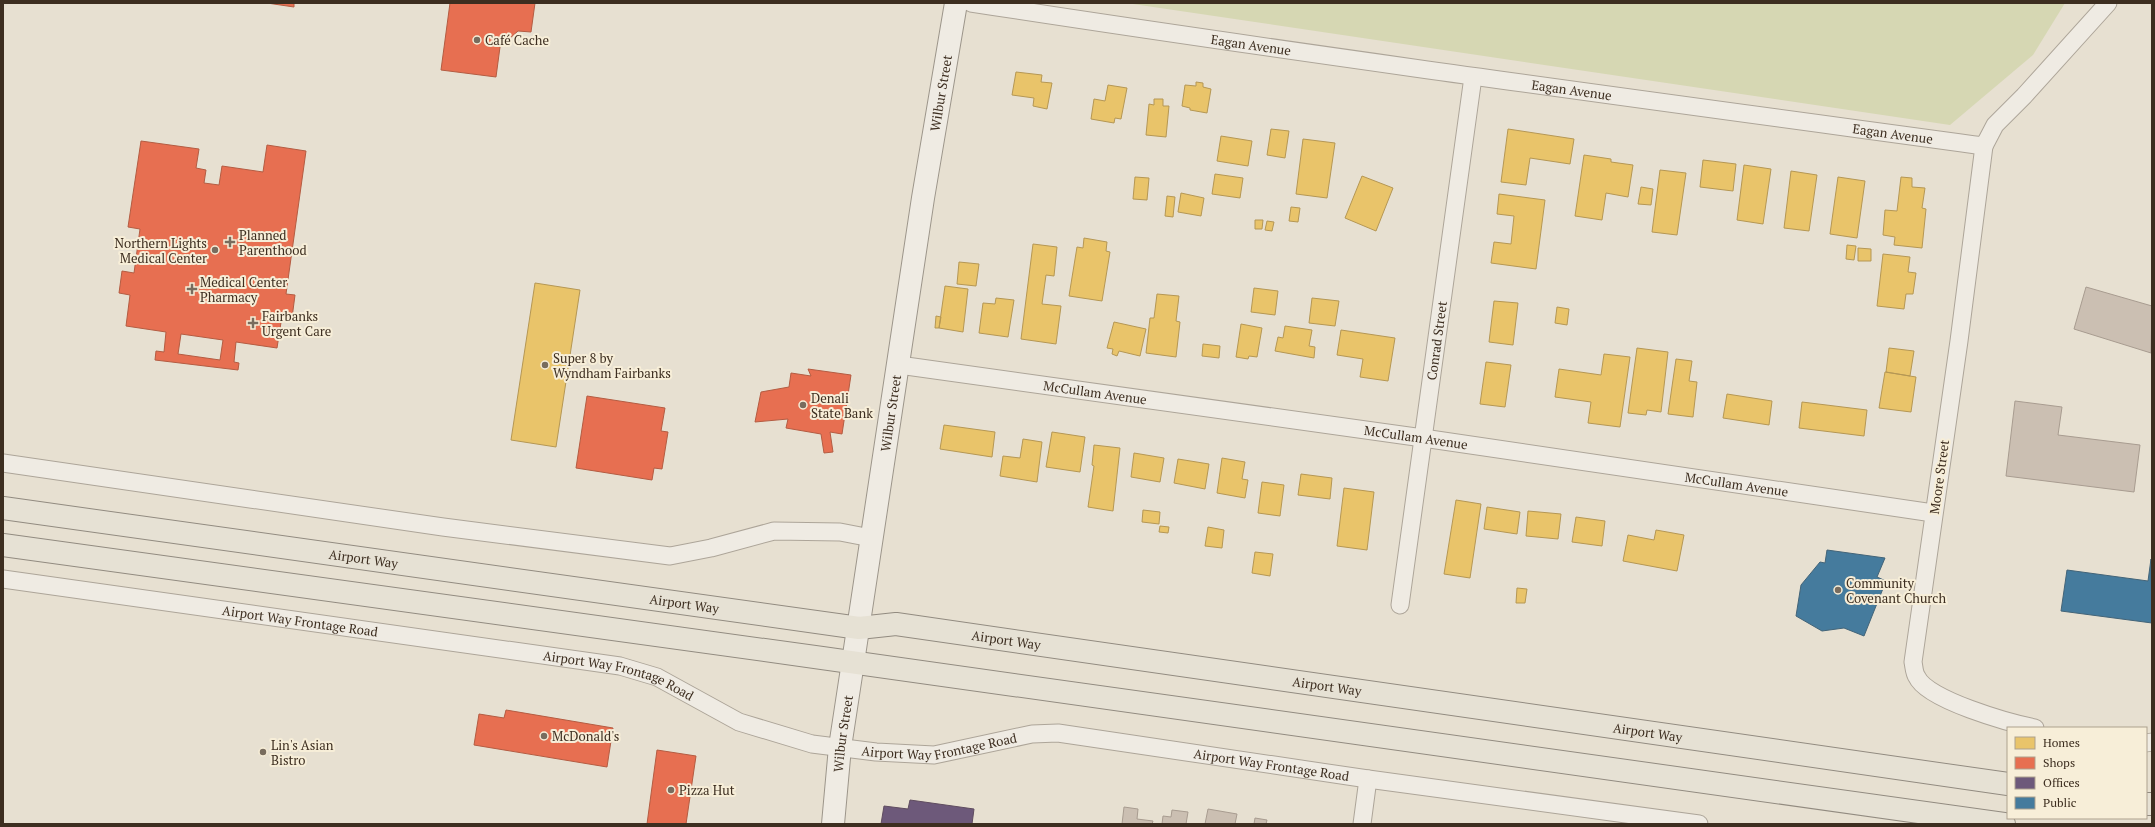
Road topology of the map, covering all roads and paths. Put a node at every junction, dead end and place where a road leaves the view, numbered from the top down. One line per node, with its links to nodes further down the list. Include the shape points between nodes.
1 (956, 3): 6 (street, Wilbur Street, via 923,198)
2 (971, 3): 4 (street, Eagan Avenue)
3 (2108, 3): 5 (street, via 1996,125)
4 (1473, 77): 5 (street, Eagan Avenue); 7 (street, Conrad Street)
5 (1984, 146): 10 (street, Moore Street, via 1959,341)
6 (899, 365): 7 (street, McCullam Avenue); 11 (street, Wilbur Street)
7 (1423, 438): 10 (street, McCullam Avenue); 14 (street, Conrad Street)
8 (3, 463): 11 (street, via 443,527 670,556 774,531 840,532)
9 (3, 508): 15 (main road, Airport Way)
10 (1933, 513): 17 (street, Moore Street, via 1913,662 1917,678 1928,689 1951,702)
11 (871, 538): 15 (street, Wilbur Street)
12 (3, 545): 16 (main road)
13 (3, 579): 18 (street, Airport Way Frontage Road, via 620,666 657,677 739,722 812,744)
14 (1400, 605)
15 (859, 628): 16 (street, Wilbur Street); 20 (main road, Airport Way, via 896,624)
16 (853, 662): 18 (street, Wilbur Street); 24 (main road)
17 (2030, 727)
18 (840, 747): 19 (street, Airport Way Frontage Road, via 934,755 1032,734 1058,733); 21 (street, Wilbur Street)
19 (1368, 779): 22 (street); 23 (street, Airport Way Frontage Road)
20 (2007, 784)
21 (833, 824)
22 (1362, 824)
23 (1699, 824)
24 (2004, 824)

